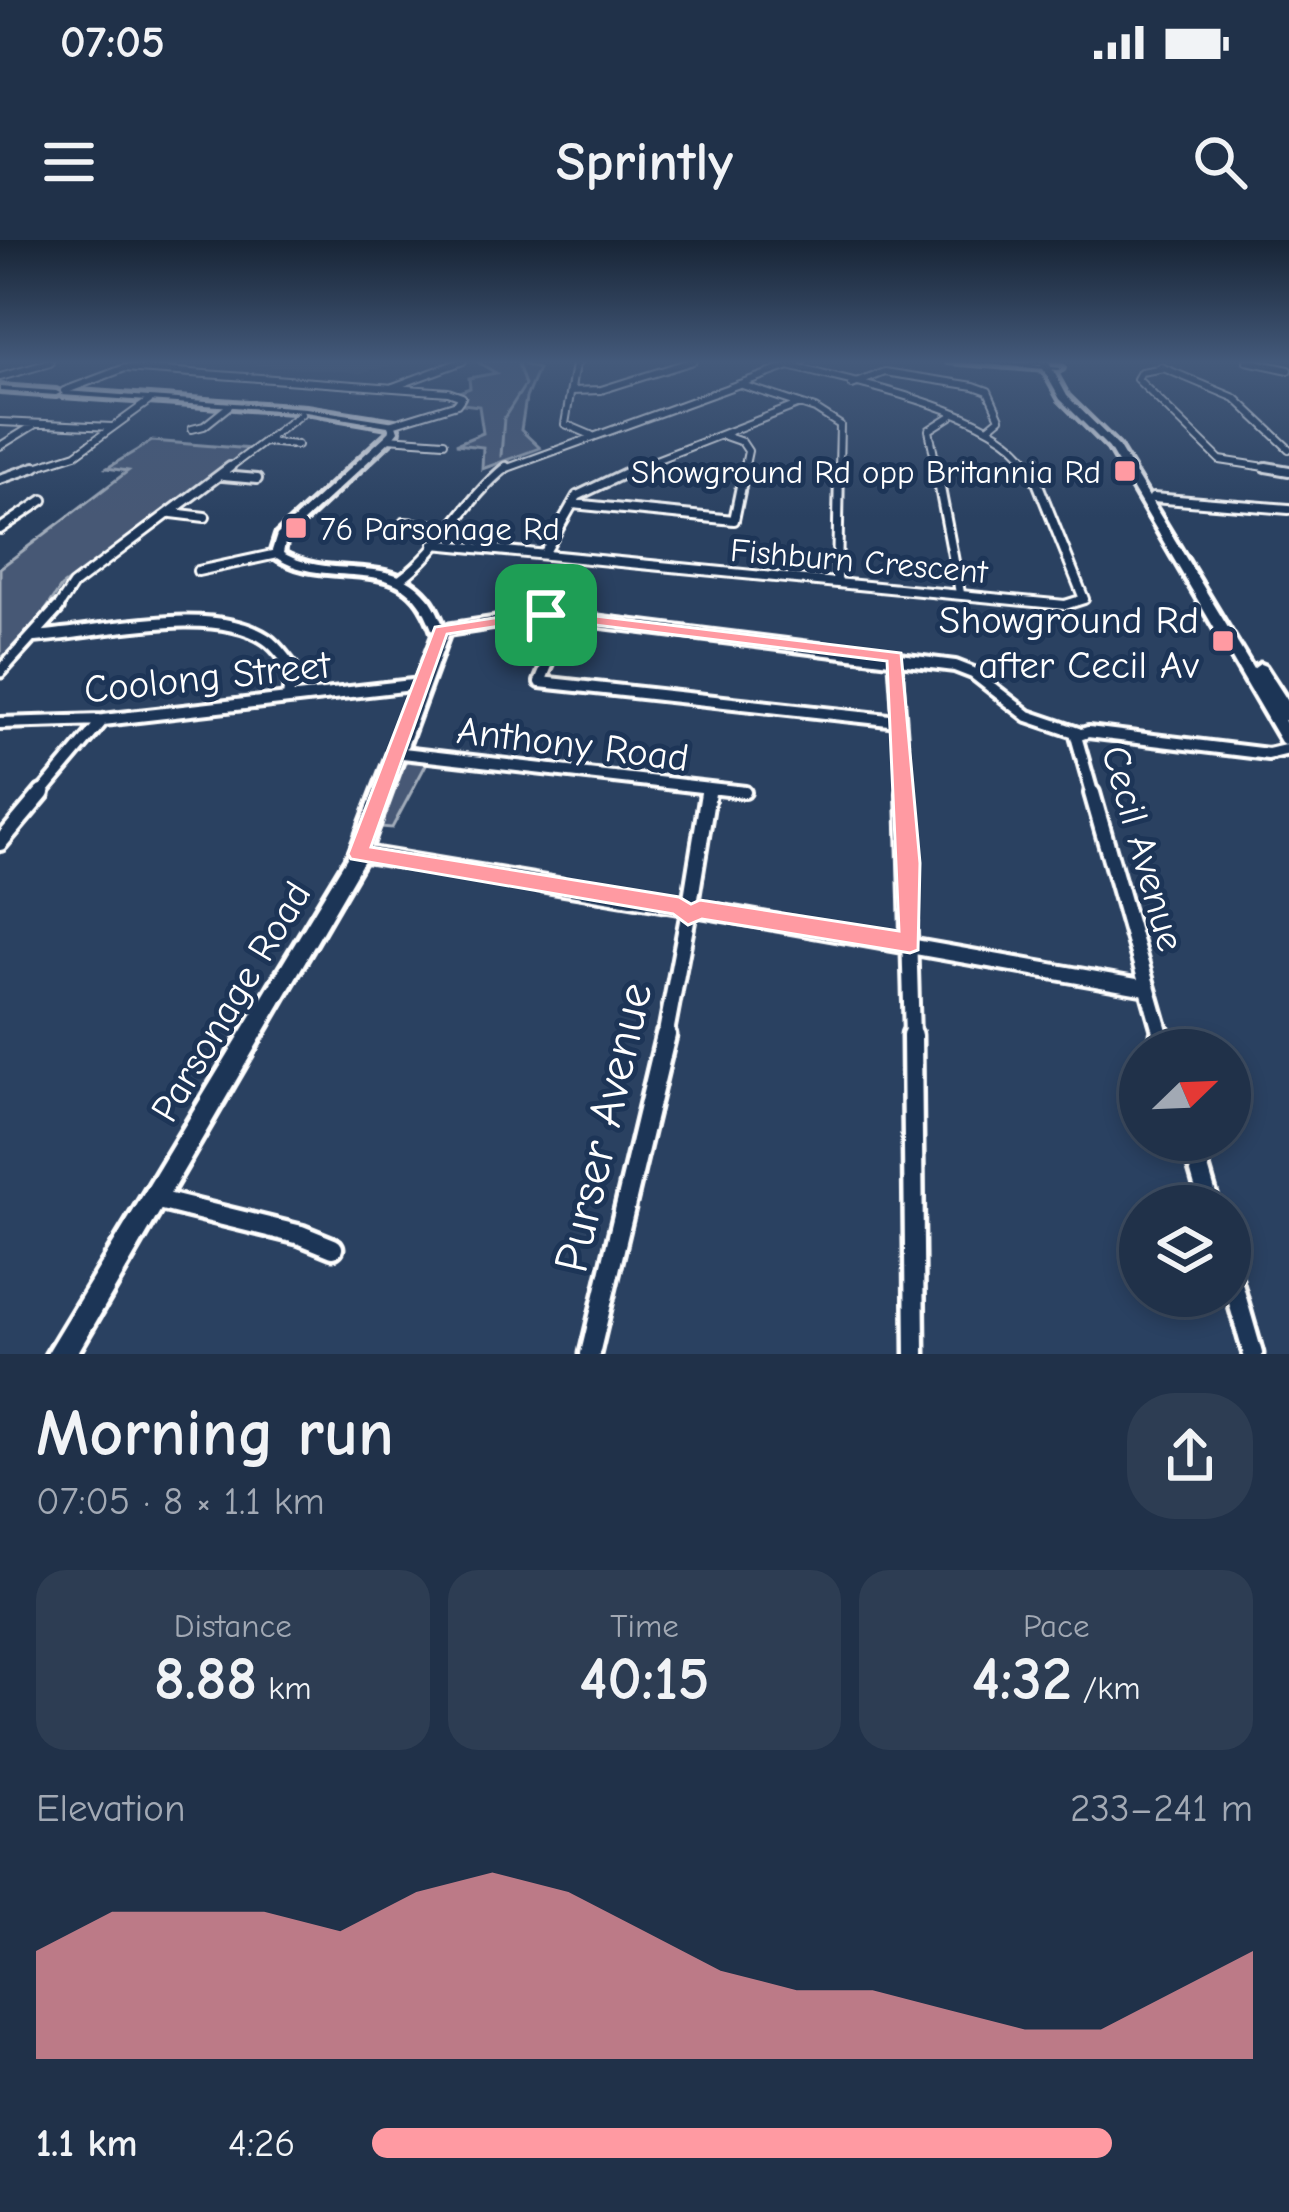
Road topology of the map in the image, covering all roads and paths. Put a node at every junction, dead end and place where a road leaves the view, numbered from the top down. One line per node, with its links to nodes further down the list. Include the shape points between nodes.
1 (133, 413): 18 (street)
2 (220, 413): 20 (street)
3 (302, 413): 21 (street, via 380,419); 24 (street, Coolong Street)
4 (436, 413): 21 (street)
5 (567, 413): 23 (street, via 565,424)
6 (655, 413): 23 (street)
7 (777, 413): 22 (street)
8 (817, 413): 49 (street, via 840,425)
9 (942, 413): 15 (street, Fishburn Crescent)
10 (998, 413): 19 (street)
11 (1079, 413): 58 (main road, via 1113,446)
12 (1090, 413): 33 (main road)
13 (1171, 413): 29 (street, via 1216,457)
14 (1251, 413): 28 (street)
15 (952, 416): 19 (street, Fishburn Crescent); 50 (street, via 928,430)
16 (0, 422): 17 (street)
17 (35, 424): 18 (street); 27 (street)
18 (114, 427): 32 (street, via 71,457)
19 (988, 428): 50 (street, Fishburn Crescent, via 1028,457 1084,599 1072,605)
20 (192, 429)
21 (390, 431): 25 (street); 45 (street, via 281,537)
22 (722, 435): 35 (street, via 590,486); 35 (street, via 748,448 734,520)
23 (587, 436): 42 (street, via 500,471)
24 (265, 442): 26 (street); 30 (street, Coolong Street)
25 (444, 442)
26 (297, 445)
27 (0, 446)
28 (1289, 449)
29 (1289, 471)
30 (223, 476): 31 (street); 38 (street, Coolong Street)
31 (257, 478)
32 (0, 479)
33 (1153, 498): 36 (street); 58 (main road)
34 (43, 500): 43 (street)
35 (573, 504): 46 (street)
36 (1276, 508): 37 (street); 40 (street)
37 (1289, 509)
38 (172, 513): 39 (street); 53 (street, Coolong Street, via 76,583)
39 (205, 517)
40 (1289, 519)
41 (404, 523): 42 (street)
42 (447, 527): 44 (street)
43 (0, 530)
44 (434, 544): 46 (street, Fishburn Crescent); 48 (street)
45 (277, 554): 47 (street); 48 (street, via 296,565)
46 (544, 554): 49 (street, Fishburn Crescent)
47 (198, 572)
48 (401, 578): 52 (street)
49 (837, 582): 50 (street, Fishburn Crescent)
50 (960, 593)
51 (567, 617): 52 (street); 54 (street); 60 (street, via 534,682)
52 (440, 631): 56 (street, Parsonage Road)
53 (34, 637): 55 (street, Coolong Street); 57 (street, via 239,628 265,638 292,667)
54 (895, 657): 60 (street); 62 (street, via 964,669 1028,716)
55 (0, 672)
56 (421, 684): 57 (street, Coolong Street); 64 (street, Parsonage Road)
57 (288, 698): 59 (street, Coolong Street)
58 (1284, 716): 63 (main road)
59 (103, 720): 61 (street, Coolong Street); 69 (street)
60 (898, 721): 72 (street)
61 (0, 723)
62 (1078, 733): 65 (street, Cecil Avenue); 73 (street, Cecil Avenue)
63 (1289, 745): 65 (street, Cecil Avenue)
64 (394, 752): 67 (street, Anthony Road); 70 (street, Parsonage Road)
65 (1268, 754): 66 (street)
66 (1289, 761)
67 (709, 789): 68 (street, Anthony Road); 71 (street, Purser Avenue)
68 (746, 793)
69 (0, 843)
70 (358, 854): 71 (street); 75 (street, Parsonage Road)
71 (689, 908): 72 (street); 79 (street, Purser Avenue)
72 (910, 943): 73 (street); 80 (street)
73 (1147, 988): 74 (street, Cecil Avenue)
74 (1159, 1029)
75 (154, 1199): 76 (street); 78 (street, Parsonage Road)
76 (333, 1248)
77 (1242, 1317): 81 (street)
78 (61, 1354)
79 (590, 1354)
80 (915, 1354)
81 (1253, 1354)

